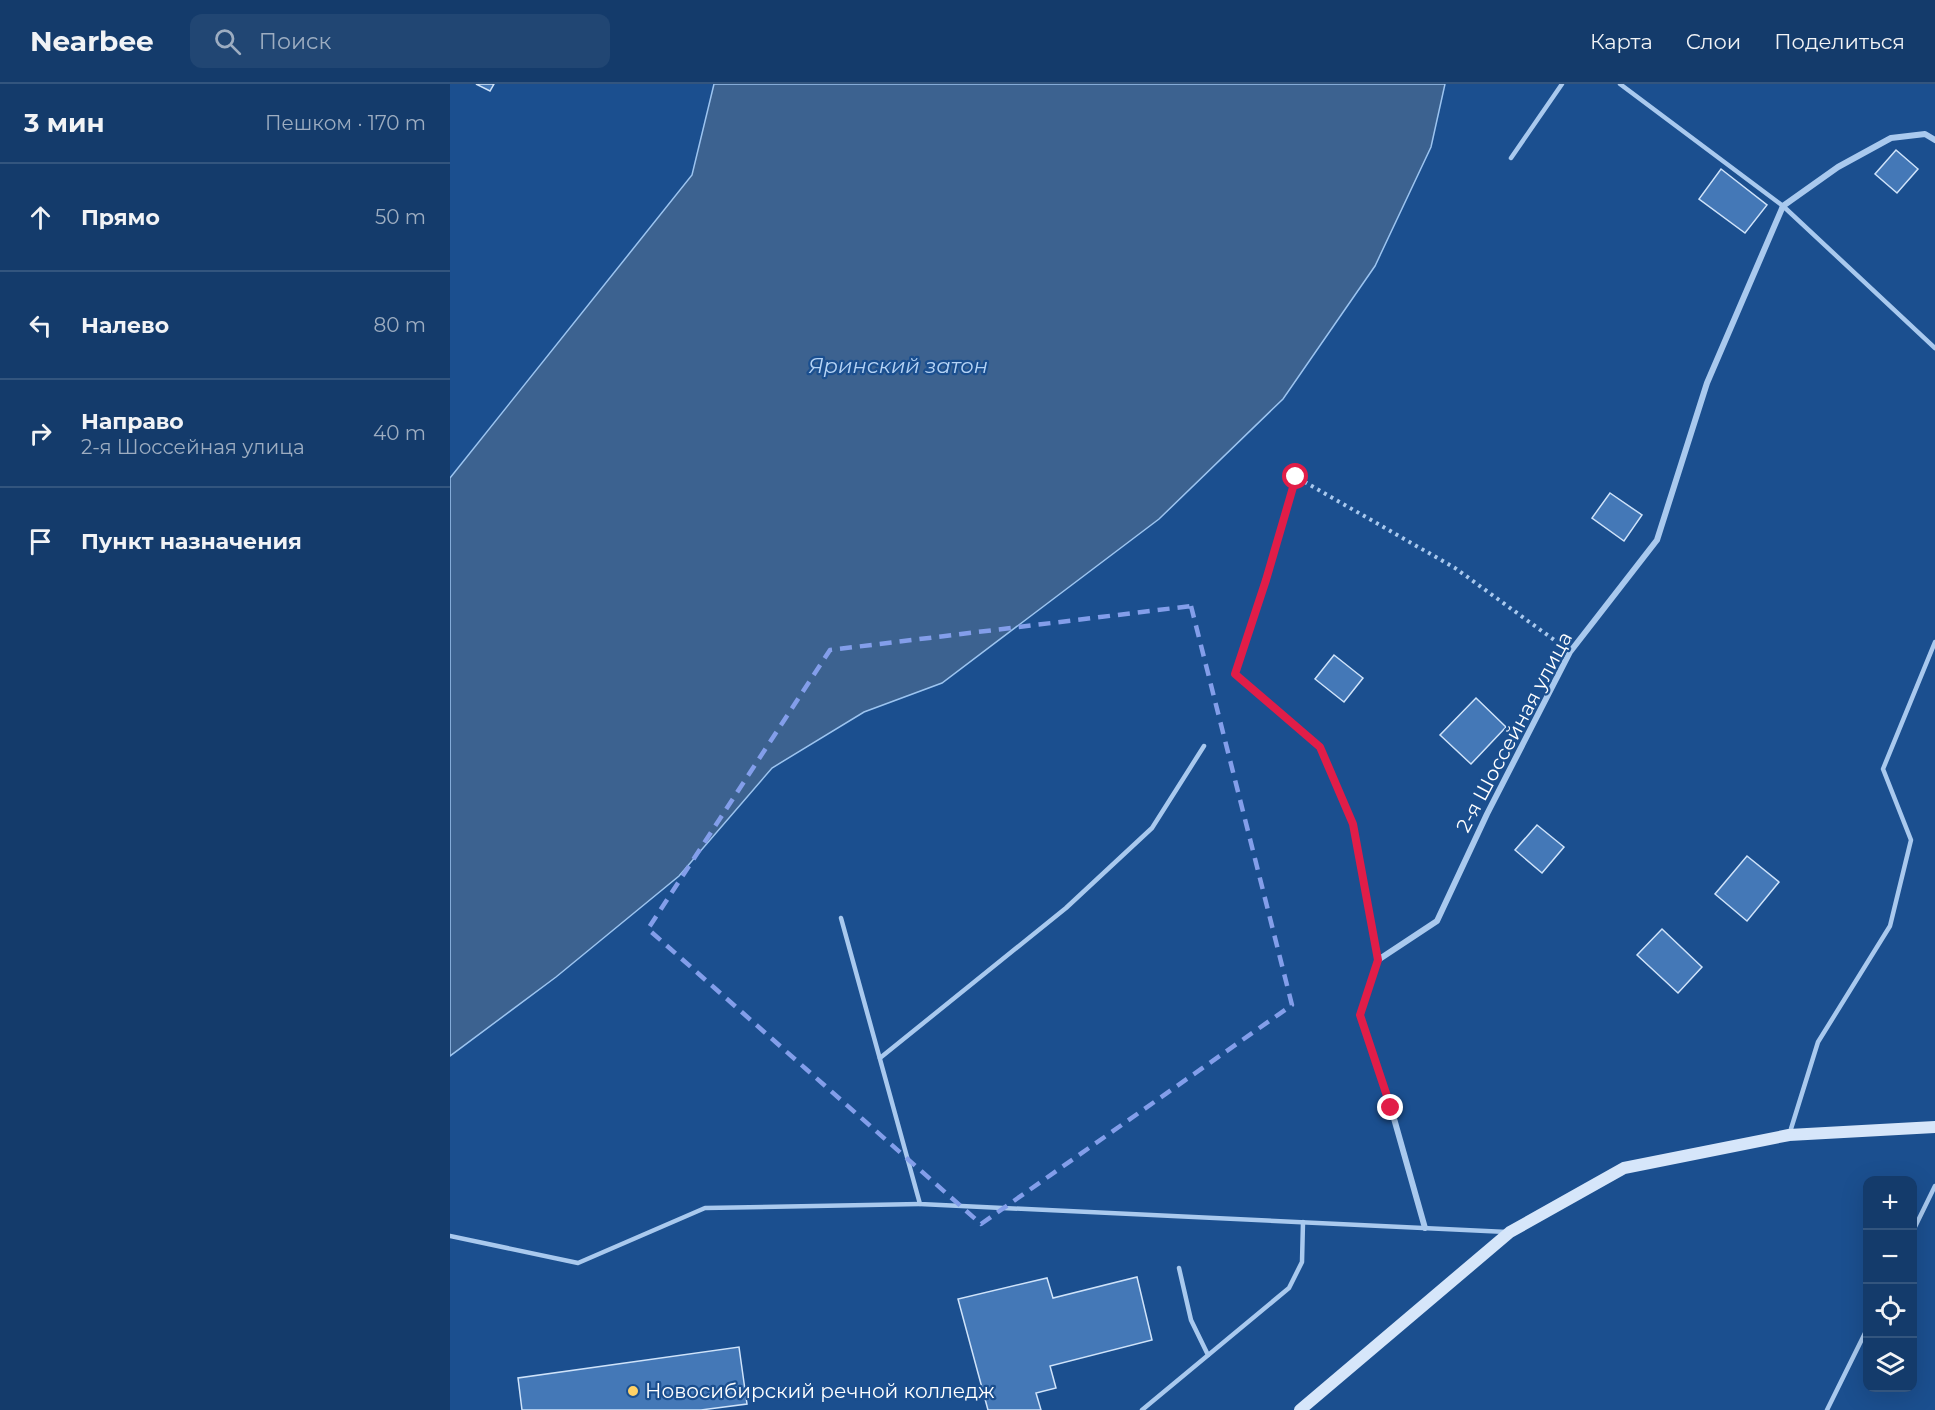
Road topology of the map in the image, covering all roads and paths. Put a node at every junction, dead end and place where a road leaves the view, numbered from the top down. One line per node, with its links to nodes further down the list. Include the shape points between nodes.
1 (1562, 84): 4 (lane)
2 (1620, 84): 5 (lane)
3 (1935, 140): 5 (street, via 1925,134 1891,138 1838,167)
4 (1511, 158)
5 (1784, 206): 6 (lane); 8 (street, 2-я Шоссейная улица, via 1707,382 1657,540)
6 (1935, 348)
7 (1935, 642): 14 (lane, via 1883,769 1911,840 1890,926 1818,1042)
8 (1570, 652): 11 (street, 2-я Шоссейная улица, via 1437,921); 11 (path, via 1455,568 1296,477 1235,674 1320,747 1353,824)
9 (1204, 746): 12 (lane, via 1152,828 1066,908)
10 (841, 918): 12 (lane)
11 (1378, 960): 18 (street, via 1360,1015)
12 (880, 1058): 16 (lane)
13 (1935, 1127): 14 (street)
14 (1789, 1135): 20 (street, via 1624,1168)
15 (1935, 1186): 19 (lane)
16 (920, 1204): 17 (lane); 21 (lane, via 705,1208 578,1263)
17 (1303, 1222): 18 (lane); 24 (lane, via 1302,1262 1289,1288)
18 (1425, 1228): 20 (lane)
19 (1913, 1230)
20 (1510, 1232): 26 (street)
21 (450, 1236)
22 (1179, 1268): 24 (lane, via 1191,1320)
23 (1863, 1337): 27 (lane)
24 (1208, 1355): 25 (lane)
25 (1142, 1410)
26 (1300, 1410)
27 (1827, 1410)

